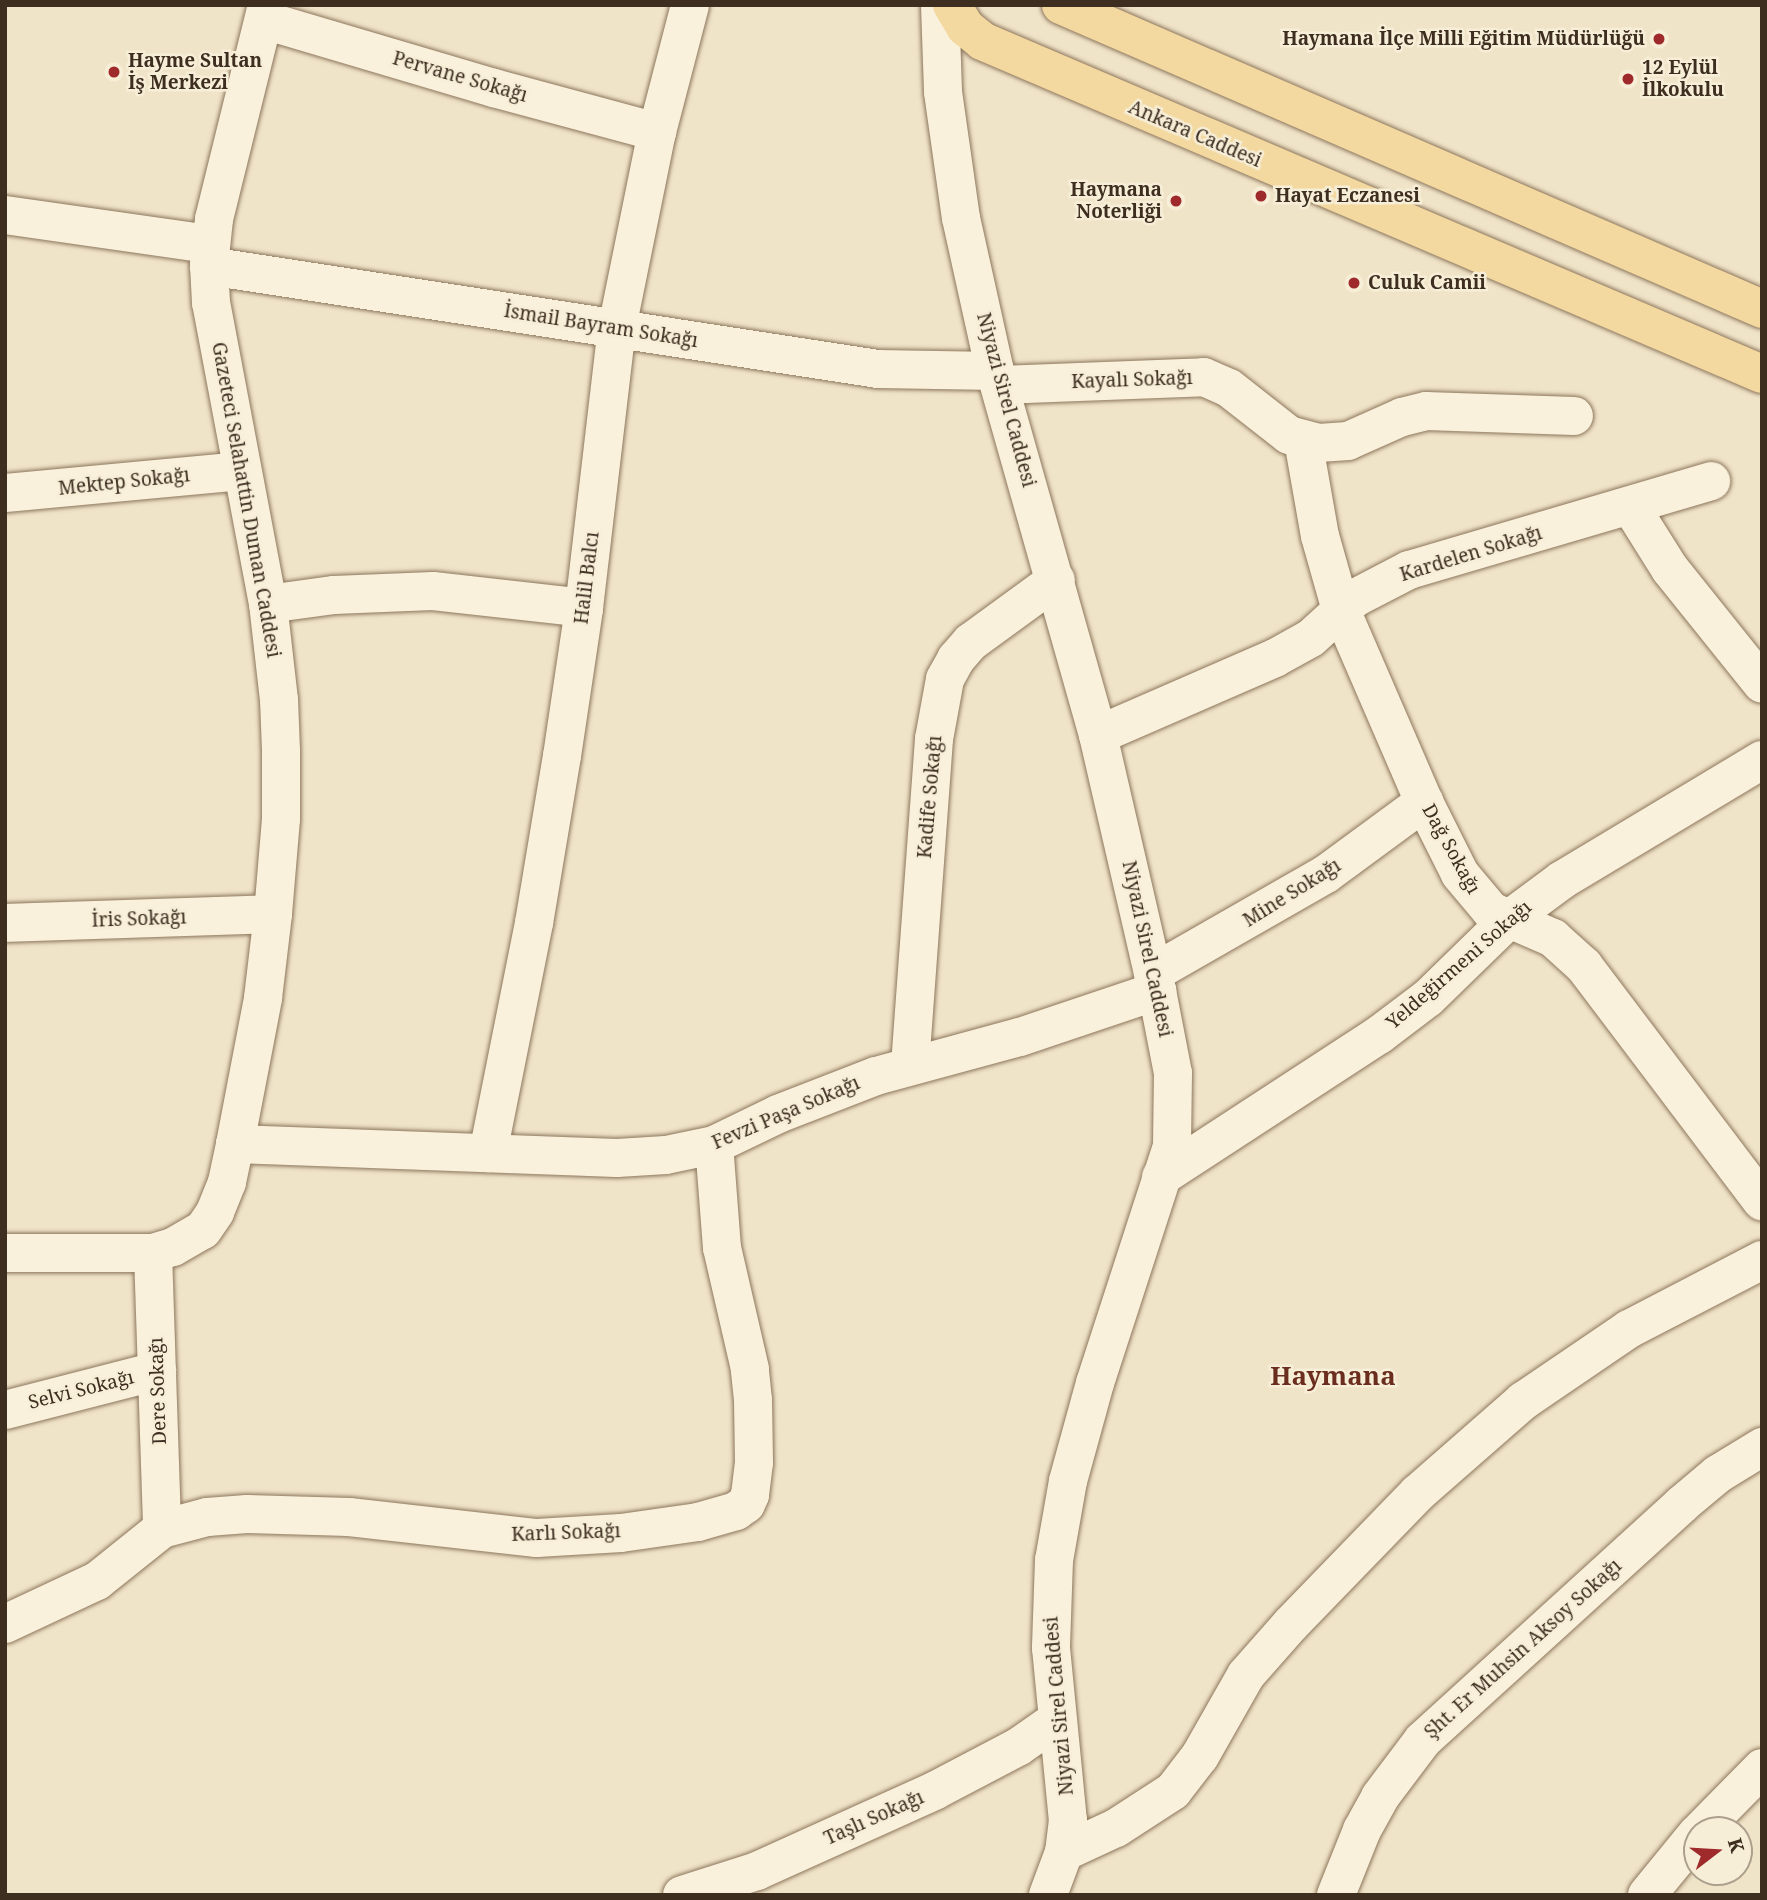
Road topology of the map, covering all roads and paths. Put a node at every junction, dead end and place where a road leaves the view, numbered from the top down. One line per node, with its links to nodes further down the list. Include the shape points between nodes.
1 (690, 5): 6 (street, Halil Balcı)
2 (940, 5): 12 (street, Niyazi Sirel Caddesi, via 949,152)
3 (952, 5): 11 (main road, Ankara Caddesi, via 965,27 982,41)
4 (1060, 5): 9 (main road)
5 (266, 12): 6 (street, Pervane Sokağı, via 494,88); 8 (street, Gazeteci Selahattin Duman Caddesi, via 223,177)
6 (657, 132): 10 (street, Halil Balcı)
7 (5, 215): 8 (street, İsmail Bayram Sokağı)
8 (209, 255): 10 (street, İsmail Bayram Sokağı); 15 (street, Gazeteci Selahattin Duman Caddesi, via 211,303)
9 (1762, 309)
10 (617, 328): 12 (street, İsmail Bayram Sokağı, via 878,369); 21 (street, Halil Balcı)
11 (1762, 374)
12 (998, 378): 14 (street, Kayalı Sokağı, via 1205,377 1229,388); 19 (street, Niyazi Sirel Caddesi)
13 (1574, 416): 14 (street, Kayalı Sokağı, via 1426,411 1348,441)
14 (1303, 440): 22 (street, Dağ Sokağı, via 1320,536)
15 (242, 471): 17 (street, Mektep Sokağı); 20 (street, Gazeteci Selahattin Duman Caddesi)
16 (1711, 481): 18 (street, Kardelen Sokağı)
17 (5, 493)
18 (1630, 507): 22 (street, Kardelen Sokağı, via 1409,570 1376,585); 23 (street, via 1670,569)
19 (1056, 580): 24 (street, Niyazi Sirel Caddesi); 31 (street, Kadife Sokağı, via 971,642 945,679 934,739)
20 (268, 604): 21 (street, via 334,595 433,591); 27 (street, Gazeteci Selahattin Duman Caddesi, via 281,751)
21 (584, 608): 34 (street, Halil Balcı, via 536,911)
22 (1341, 610): 24 (street, Kardelen Sokağı, via 1311,638 1275,658); 26 (street, Dağ Sokağı)
23 (1762, 684)
24 (1098, 735): 30 (street, Niyazi Sirel Caddesi)
25 (1762, 760): 28 (street, Yeldeğirmeni Sokağı, via 1625,840)
26 (1424, 802): 28 (street, Dağ Sokağı, via 1460,874 1491,911); 30 (street, Mine Sokağı, via 1326,874)
27 (273, 914): 29 (street, İris Sokağı); 32 (street, Gazeteci Selahattin Duman Caddesi, via 263,998)
28 (1508, 920): 35 (street, Yeldeğirmeni Sokağı, via 1427,998 1379,1035); 36 (street, Dağ Sokağı, via 1553,938 1584,966)
29 (5, 923)
30 (1155, 982): 31 (street, Fevzi Paşa Sokağı, via 1020,1037); 35 (street, Niyazi Sirel Caddesi, via 1173,1073 1171,1146)
31 (910, 1066): 33 (street, Fevzi Paşa Sokağı, via 816,1098)
32 (235, 1144): 34 (street, Fevzi Paşa Sokağı); 37 (street, Gazeteci Selahattin Duman Caddesi, via 227,1182 203,1230)
33 (714, 1145): 34 (street, Fevzi Paşa Sokağı, via 640,1158); 43 (street, Karlı Sokağı, via 722,1248 753,1399 750,1495 736,1511 698,1522 570,1538 303,1515 207,1517)
34 (488, 1153)
35 (1161, 1177): 45 (street, Niyazi Sirel Caddesi, via 1068,1481 1050,1608)
36 (1762, 1201)
37 (153, 1252): 38 (street); 40 (street, Dere Sokağı)
38 (5, 1253)
39 (1762, 1259): 49 (street, via 1629,1329 1523,1401 1418,1493 1291,1624 1247,1675 1200,1756 1172,1791 1116,1828)
40 (157, 1371): 41 (street, Selvi Sokağı); 43 (street, Dere Sokağı)
41 (5, 1410)
42 (1762, 1447): 53 (street, Şht. Er Muhsin Aksoy Sokağı, via 1718,1474 1681,1505 1423,1740 1380,1797)
43 (162, 1529): 44 (street, Karlı Sokağı, via 97,1581)
44 (5, 1624)
45 (1057, 1720): 49 (street, Niyazi Sirel Caddesi, via 1066,1788); 50 (street, Taşlı Sokağı, via 1018,1747)
46 (1762, 1768): 47 (street)
47 (1715, 1816)
48 (1683, 1851): 54 (street)
49 (1064, 1852): 52 (street, Niyazi Sirel Caddesi)
50 (752, 1883): 51 (street, Taşlı Sokağı)
51 (682, 1895)
52 (1048, 1895)
53 (1336, 1895)
54 (1647, 1895)

